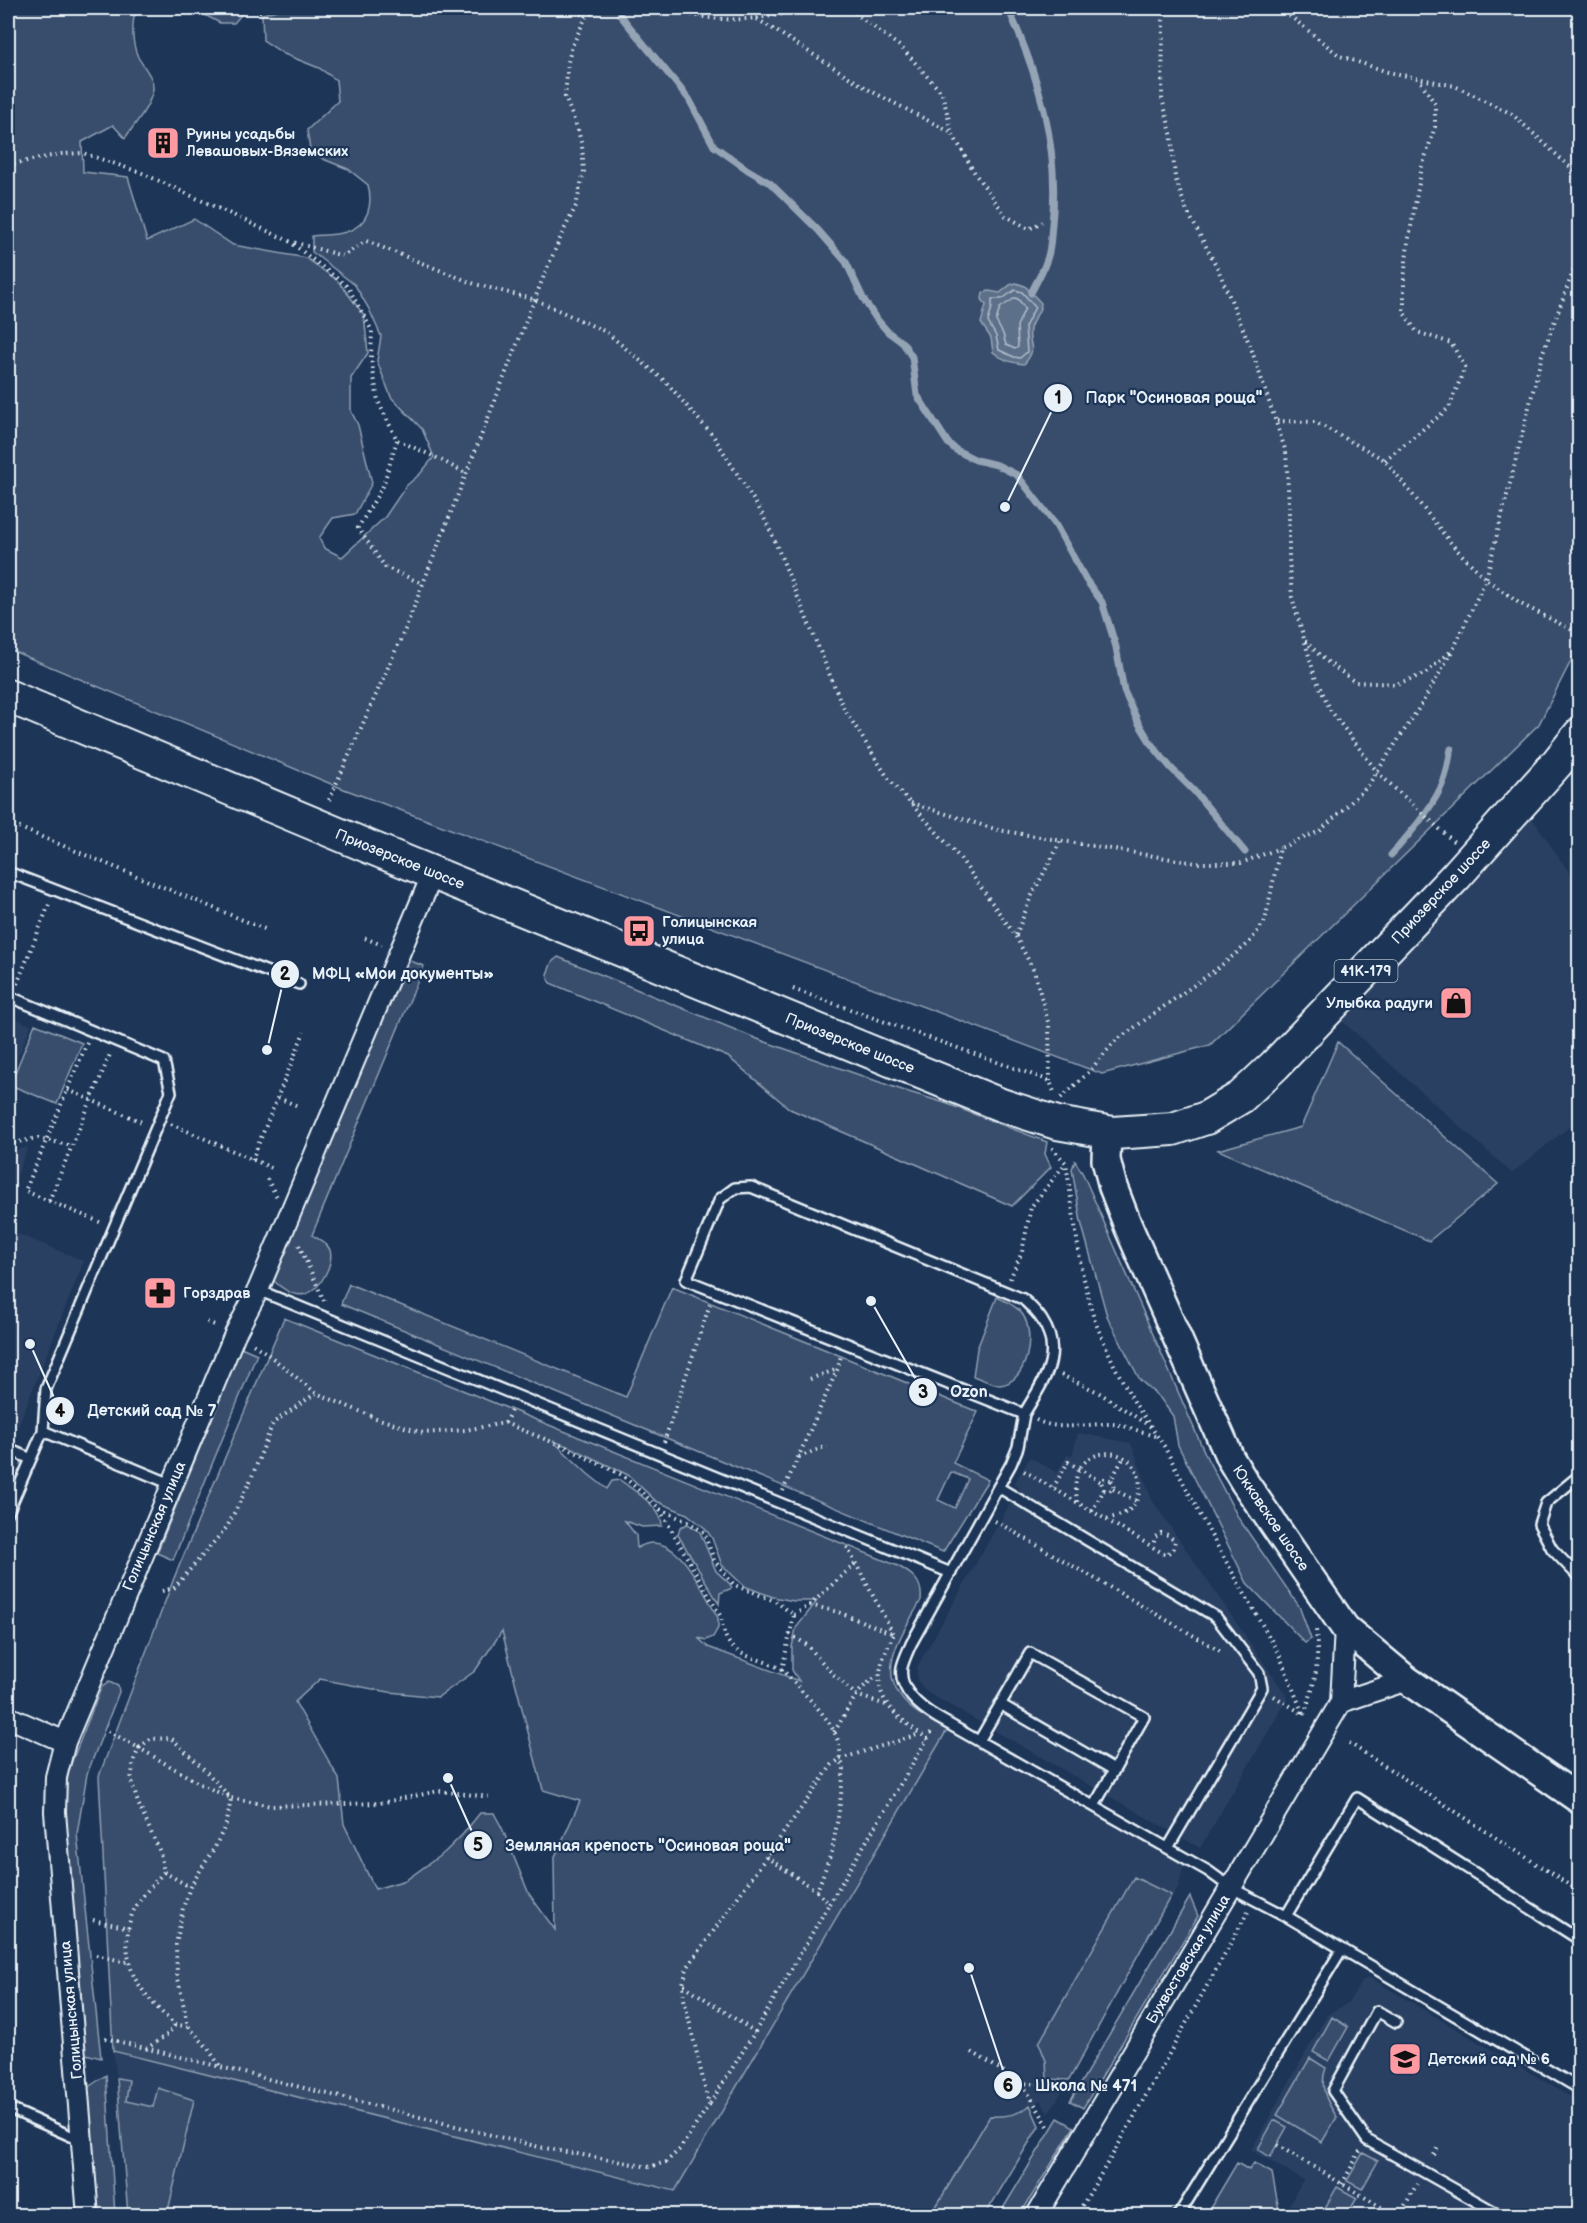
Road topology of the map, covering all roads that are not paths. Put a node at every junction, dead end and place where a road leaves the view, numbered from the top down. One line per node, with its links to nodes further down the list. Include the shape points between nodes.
1 (8, 696): 4 (main road, Приозерское шоссе)
2 (1580, 734): 7 (main road, Приозерское шоссе / 41К-179, via 1472,859 1241,1097 1206,1118 1173,1129)
3 (8, 872): 5 (lane)
4 (433, 873): 7 (main road, Приозерское шоссе, via 1001,1105 1057,1123); 8 (street, Голицынская улица)
5 (299, 984)
6 (10, 997): 10 (lane, via 164,1061 171,1092 46,1389)
7 (1107, 1132): 19 (main road, Юкковское шоссе, via 1106,1160 1113,1187 1230,1458)
8 (258, 1290): 14 (street, Голицынская улица); 17 (lane)
9 (1024, 1414): 9 (lane, via 686,1281 720,1199 735,1188 751,1187 1023,1299 1042,1319 1052,1341 1050,1370); 15 (lane, via 1018,1447)
10 (43, 1431): 12 (lane); 14 (lane)
11 (8, 1449): 12 (lane)
12 (30, 1459): 16 (lane)
13 (1580, 1475): 18 (lane, via 1546,1503 1539,1524 1552,1550)
14 (171, 1484): 25 (street, Голицынская улица)
15 (998, 1487): 17 (lane); 29 (lane, via 1216,1617 1259,1673 1262,1688)
16 (8, 1512)
17 (951, 1573): 24 (lane, via 911,1644 902,1668 907,1692 926,1711)
18 (1580, 1578)
19 (1345, 1628): 20 (main road, Юкковское шоссе); 21 (street, Бухвостовская улица)
20 (1407, 1680): 21 (street); 27 (main road, Юкковское шоссе)
21 (1341, 1702): 30 (street, Бухвостовская улица)
22 (1000, 1704): 24 (lane); 26 (lane); 26 (lane, via 1030,1653 1144,1717)
23 (8, 1717): 25 (street)
24 (979, 1741): 28 (lane)
25 (65, 1742): 37 (street, Голицынская улица, via 56,1777 55,1812)
26 (1114, 1770): 28 (lane)
27 (1580, 1800)
28 (1094, 1806): 29 (lane)
29 (1168, 1848): 30 (lane)
30 (1230, 1887): 31 (lane); 38 (street, Бухвостовская улица)
31 (1286, 1916): 32 (lane, via 1357,1798); 33 (lane)
32 (1580, 1940)
33 (1342, 1949): 35 (lane); 40 (lane)
34 (1396, 2022): 41 (lane, via 1377,2011 1333,2091 1366,2140)
35 (1580, 2089)
36 (8, 2108): 37 (lane)
37 (83, 2141): 39 (street, Голицынская улица)
38 (1038, 2215)
39 (88, 2216)
40 (1178, 2216)
41 (1502, 2216)

